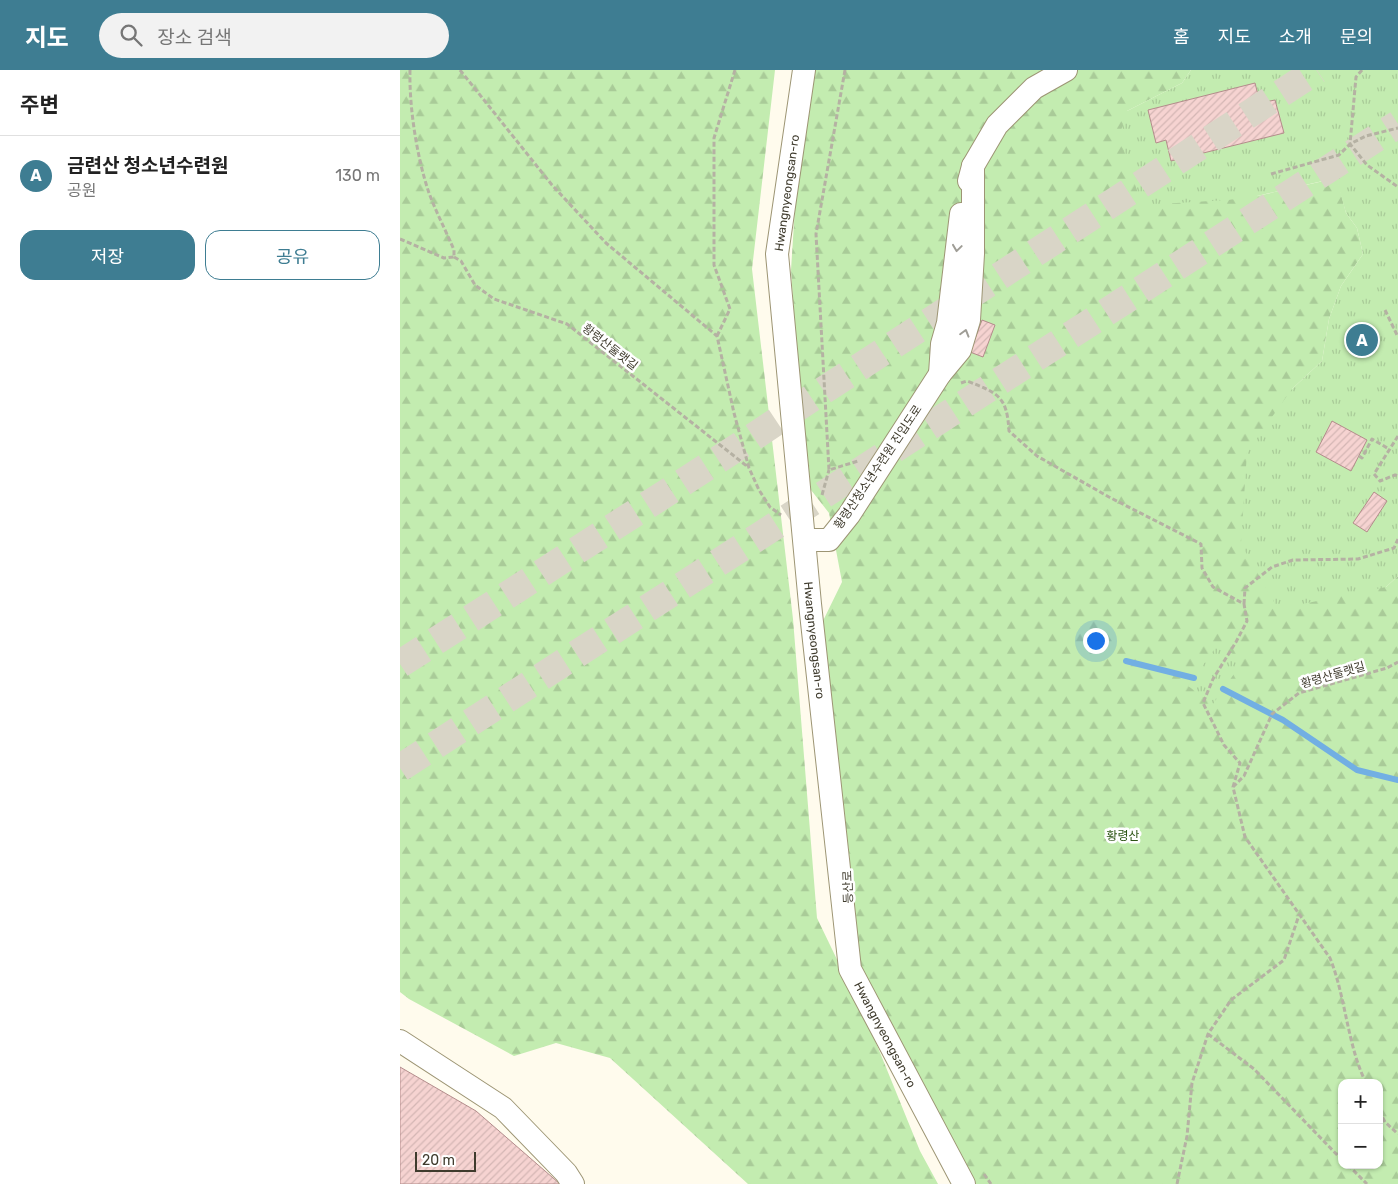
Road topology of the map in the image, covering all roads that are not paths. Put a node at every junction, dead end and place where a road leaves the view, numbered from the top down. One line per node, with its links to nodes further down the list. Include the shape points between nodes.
1 (804, 70): 3 (street, Hwangnyeongsan-ro, via 778,254)
2 (1066, 70): 3 (street, 황령산청소년수련원 진입도로, via 1034,88 997,125 973,166 964,196 938,377 829,540)
3 (805, 540): 6 (street, Hwangnyeongsan-ro, via 850,969)
4 (400, 1041): 5 (street, via 503,1108)
5 (573, 1184)
6 (964, 1184)

